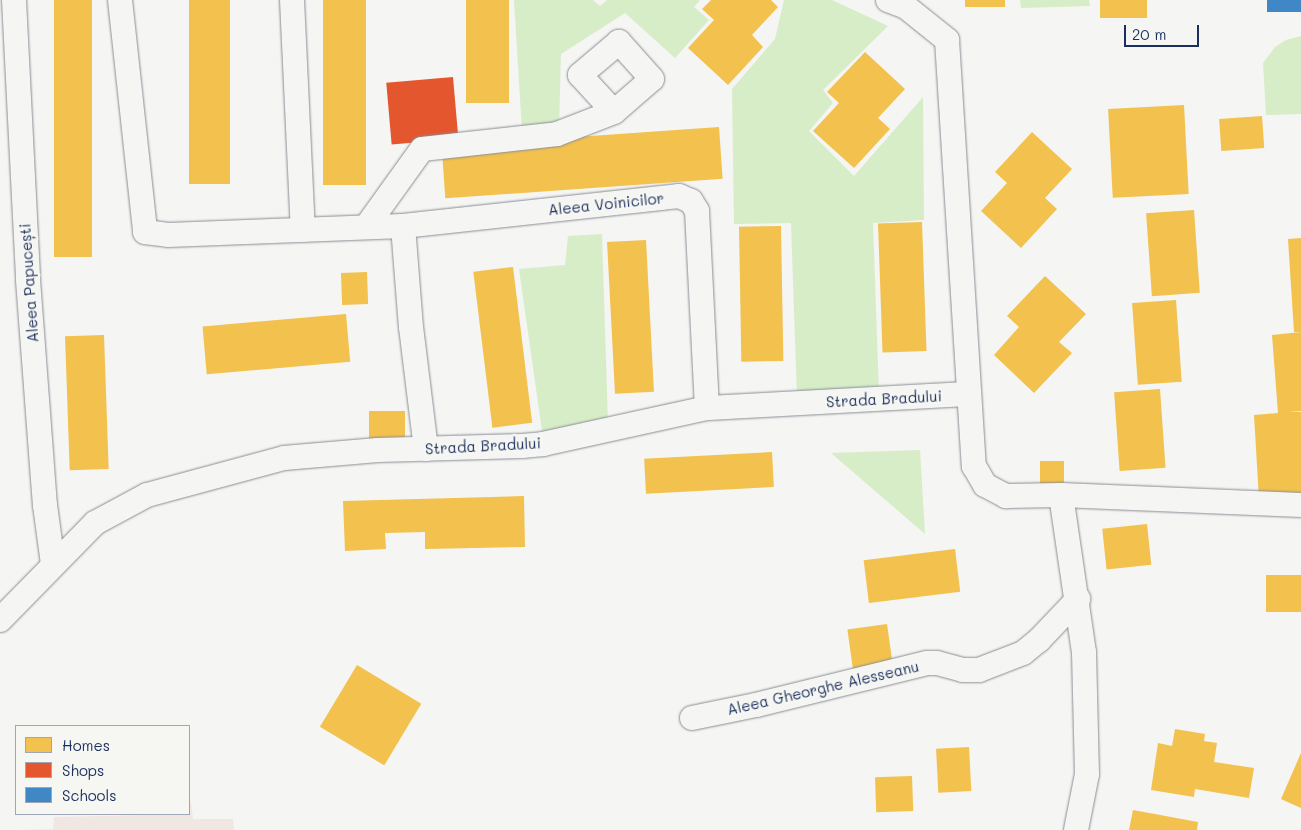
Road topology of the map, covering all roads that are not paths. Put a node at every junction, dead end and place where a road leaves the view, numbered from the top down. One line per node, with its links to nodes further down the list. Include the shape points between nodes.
1 (14, 0): 14 (street, Aleea Papucești, via 28,280 46,505)
2 (120, 0): 8 (street, Aleea Voinicilor, via 145,232 168,235)
3 (292, 0): 8 (street)
4 (888, 0): 9 (street, via 906,8 947,40)
5 (614, 112): 7 (street, via 557,134 422,149)
6 (402, 226): 7 (street, Aleea Voinicilor); 10 (street, Aleea Voinicilor, via 680,196 691,201 697,211); 11 (street, via 410,328)
7 (366, 227): 8 (street, Aleea Voinicilor)
8 (303, 230)
9 (969, 394): 10 (street, Strada Bradului); 12 (street, via 974,466 985,485 1006,496)
10 (707, 408): 11 (street, Strada Bradului, via 543,444)
11 (426, 449): 14 (street, Strada Bradului, via 284,458 147,495 95,523)
12 (1061, 495): 13 (street); 15 (street)
13 (1301, 505)
14 (54, 564): 16 (street, Strada Bradului)
15 (1078, 599): 17 (street, Aleea Gheorghe Alesseanu, via 1023,653 979,670 927,663 756,706); 18 (street, via 1084,652 1087,774)
16 (0, 620)
17 (692, 718)
18 (1076, 830)

